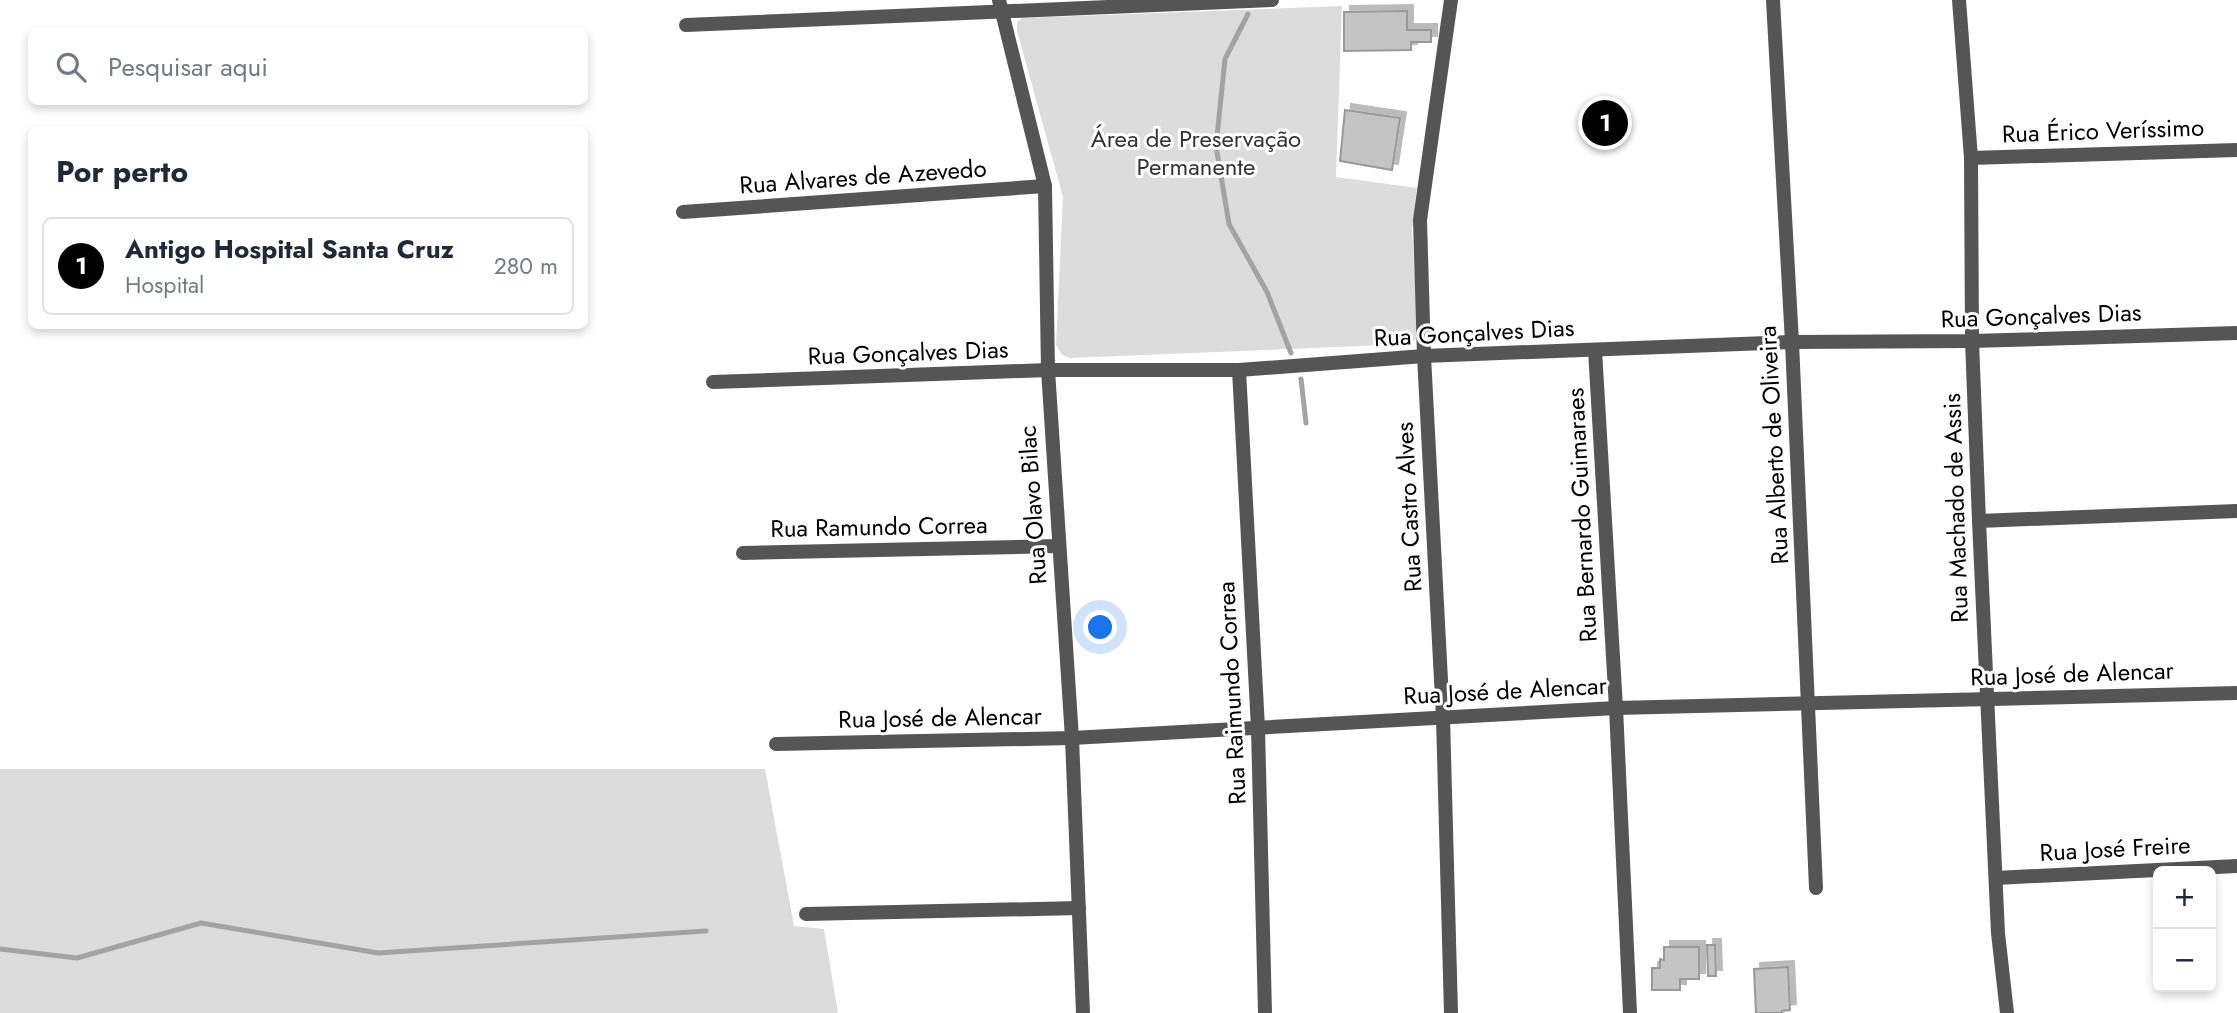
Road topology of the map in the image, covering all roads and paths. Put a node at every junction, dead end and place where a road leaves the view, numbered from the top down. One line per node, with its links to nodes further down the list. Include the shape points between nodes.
1 (1272, 0): 5 (street)
2 (1451, 0): 15 (street, Rua Castro Alves, via 1420,220)
3 (1773, 0): 13 (street, Rua Alberto de Oliveira)
4 (1959, 0): 8 (street, Rua Machado de Assis)
5 (1001, 6): 6 (street); 9 (street, Rua Olavo Bilac)
6 (685, 25)
7 (2237, 150): 8 (street, Rua Érico Veríssimo)
8 (1971, 158): 12 (street, Rua Machado de Assis)
9 (1045, 186): 10 (street, Rua Alvares de Azevedo); 16 (street, Rua Olavo Bilac)
10 (683, 212)
11 (2237, 333): 12 (street, Rua Gonçalves Dias)
12 (1972, 341): 13 (street, Rua Gonçalves Dias); 20 (street, Rua Machado de Assis)
13 (1792, 342): 14 (street, Rua Gonçalves Dias); 25 (street, Rua Alberto de Oliveira)
14 (1595, 350): 15 (street, Rua Gonçalves Dias); 26 (street, Rua Bernardo Guimaraes)
15 (1424, 356): 17 (street, Rua Gonçalves Dias); 27 (street, Rua Castro Alves)
16 (1048, 370): 17 (street, Rua Gonçalves Dias); 18 (street, Rua Gonçalves Dias); 21 (street, Rua Olavo Bilac)
17 (1239, 370): 28 (street, Rua Raimundo Correa)
18 (713, 382)
19 (2237, 511): 20 (street)
20 (1979, 521): 24 (street, Rua Machado de Assis)
21 (1058, 546): 22 (street, Rua Ramundo Correa); 29 (street, Rua Olavo Bilac)
22 (743, 553)
23 (2237, 693): 24 (street, Rua José de Alencar)
24 (1988, 700): 25 (street, Rua José de Alencar); 32 (street, Rua Machado de Assis)
25 (1808, 702): 26 (street, Rua José de Alencar); 33 (street, Rua Alberto de Oliveira)
26 (1616, 708): 27 (street, Rua José de Alencar); 39 (street, Rua Bernardo Guimaraes)
27 (1443, 718): 28 (street, Rua José de Alencar); 38 (street, Rua Castro Alves)
28 (1258, 728): 29 (street, Rua José de Alencar); 37 (street, Rua Raimundo Correa)
29 (1072, 738): 30 (street, Rua José de Alencar); 34 (street, Rua Olavo Bilac)
30 (776, 744)
31 (2237, 866): 32 (street, Rua José Freire)
32 (1996, 878): 40 (street, Rua Machado de Assis)
33 (1816, 888)
34 (1079, 908): 35 (street); 36 (street, Rua Olavo Bilac)
35 (806, 914)
36 (1083, 1013)
37 (1265, 1013)
38 (1451, 1013)
39 (1630, 1013)
40 (2007, 1013)

